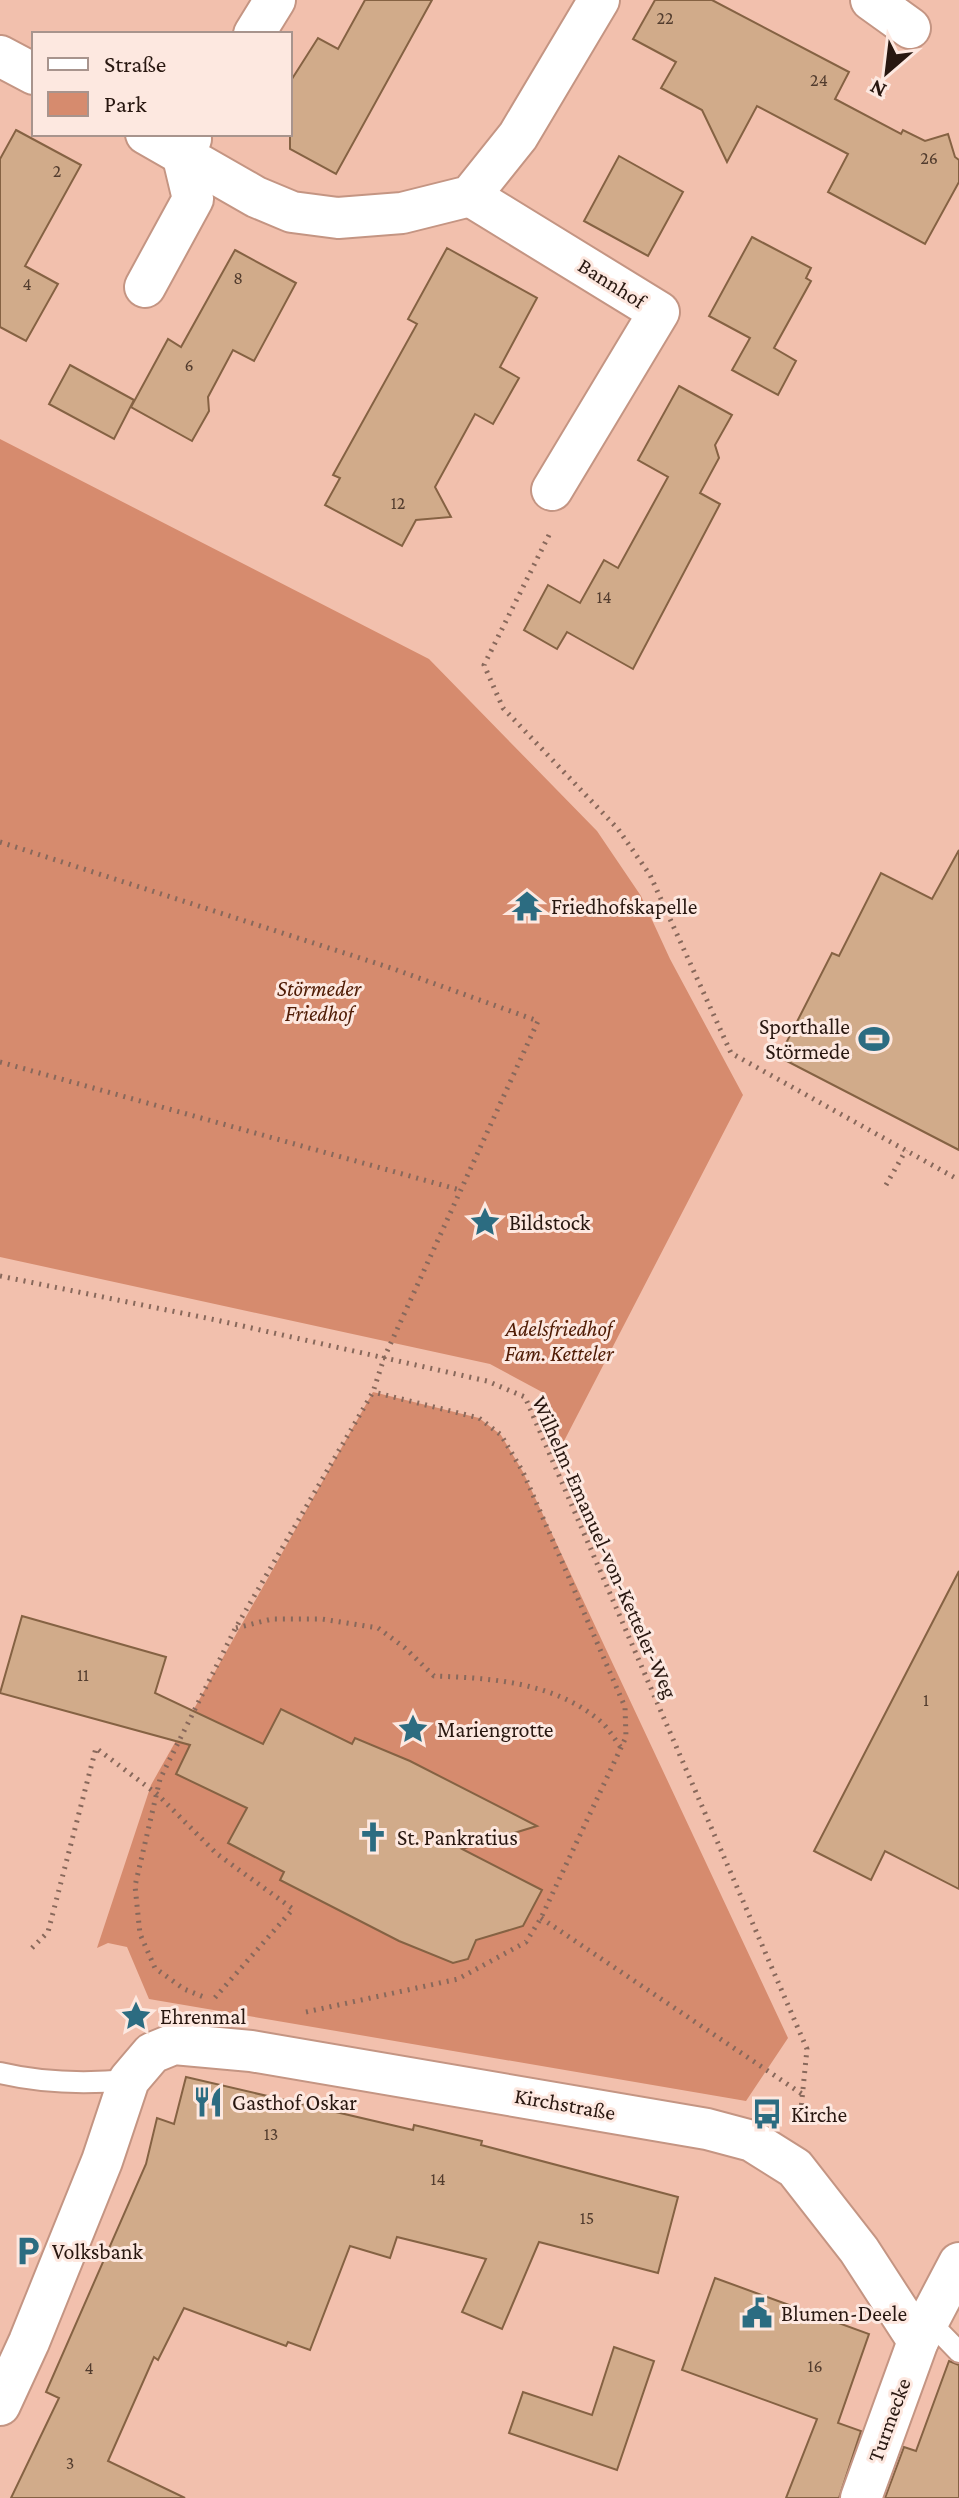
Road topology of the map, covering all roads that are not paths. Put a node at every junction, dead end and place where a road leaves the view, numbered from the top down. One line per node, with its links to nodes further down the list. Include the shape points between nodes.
1 (275, 0): 5 (street)
2 (599, 0): 10 (street, via 518,136)
3 (871, 0): 4 (street)
4 (910, 28)
5 (255, 32)
6 (0, 56): 7 (street)
7 (32, 73)
8 (154, 136): 9 (street)
9 (188, 144): 10 (street, via 256,197 292,212 338,218 402,213); 11 (street, via 193,199)
10 (470, 196): 12 (street, Bannhof, via 659,312)
11 (145, 287)
12 (552, 490)
13 (0, 2073): 14 (lane, via 93,2083)
14 (129, 2080): 16 (street, Kirchstraße, via 152,2053 174,2044 198,2045 707,2129 752,2141 795,2168); 18 (street, Kirchstraße, via 102,2161)
15 (959, 2263): 16 (street, Turmecke)
16 (923, 2331): 17 (lane); 19 (street, Turmecke)
17 (959, 2352)
18 (0, 2405)
19 (861, 2498)

